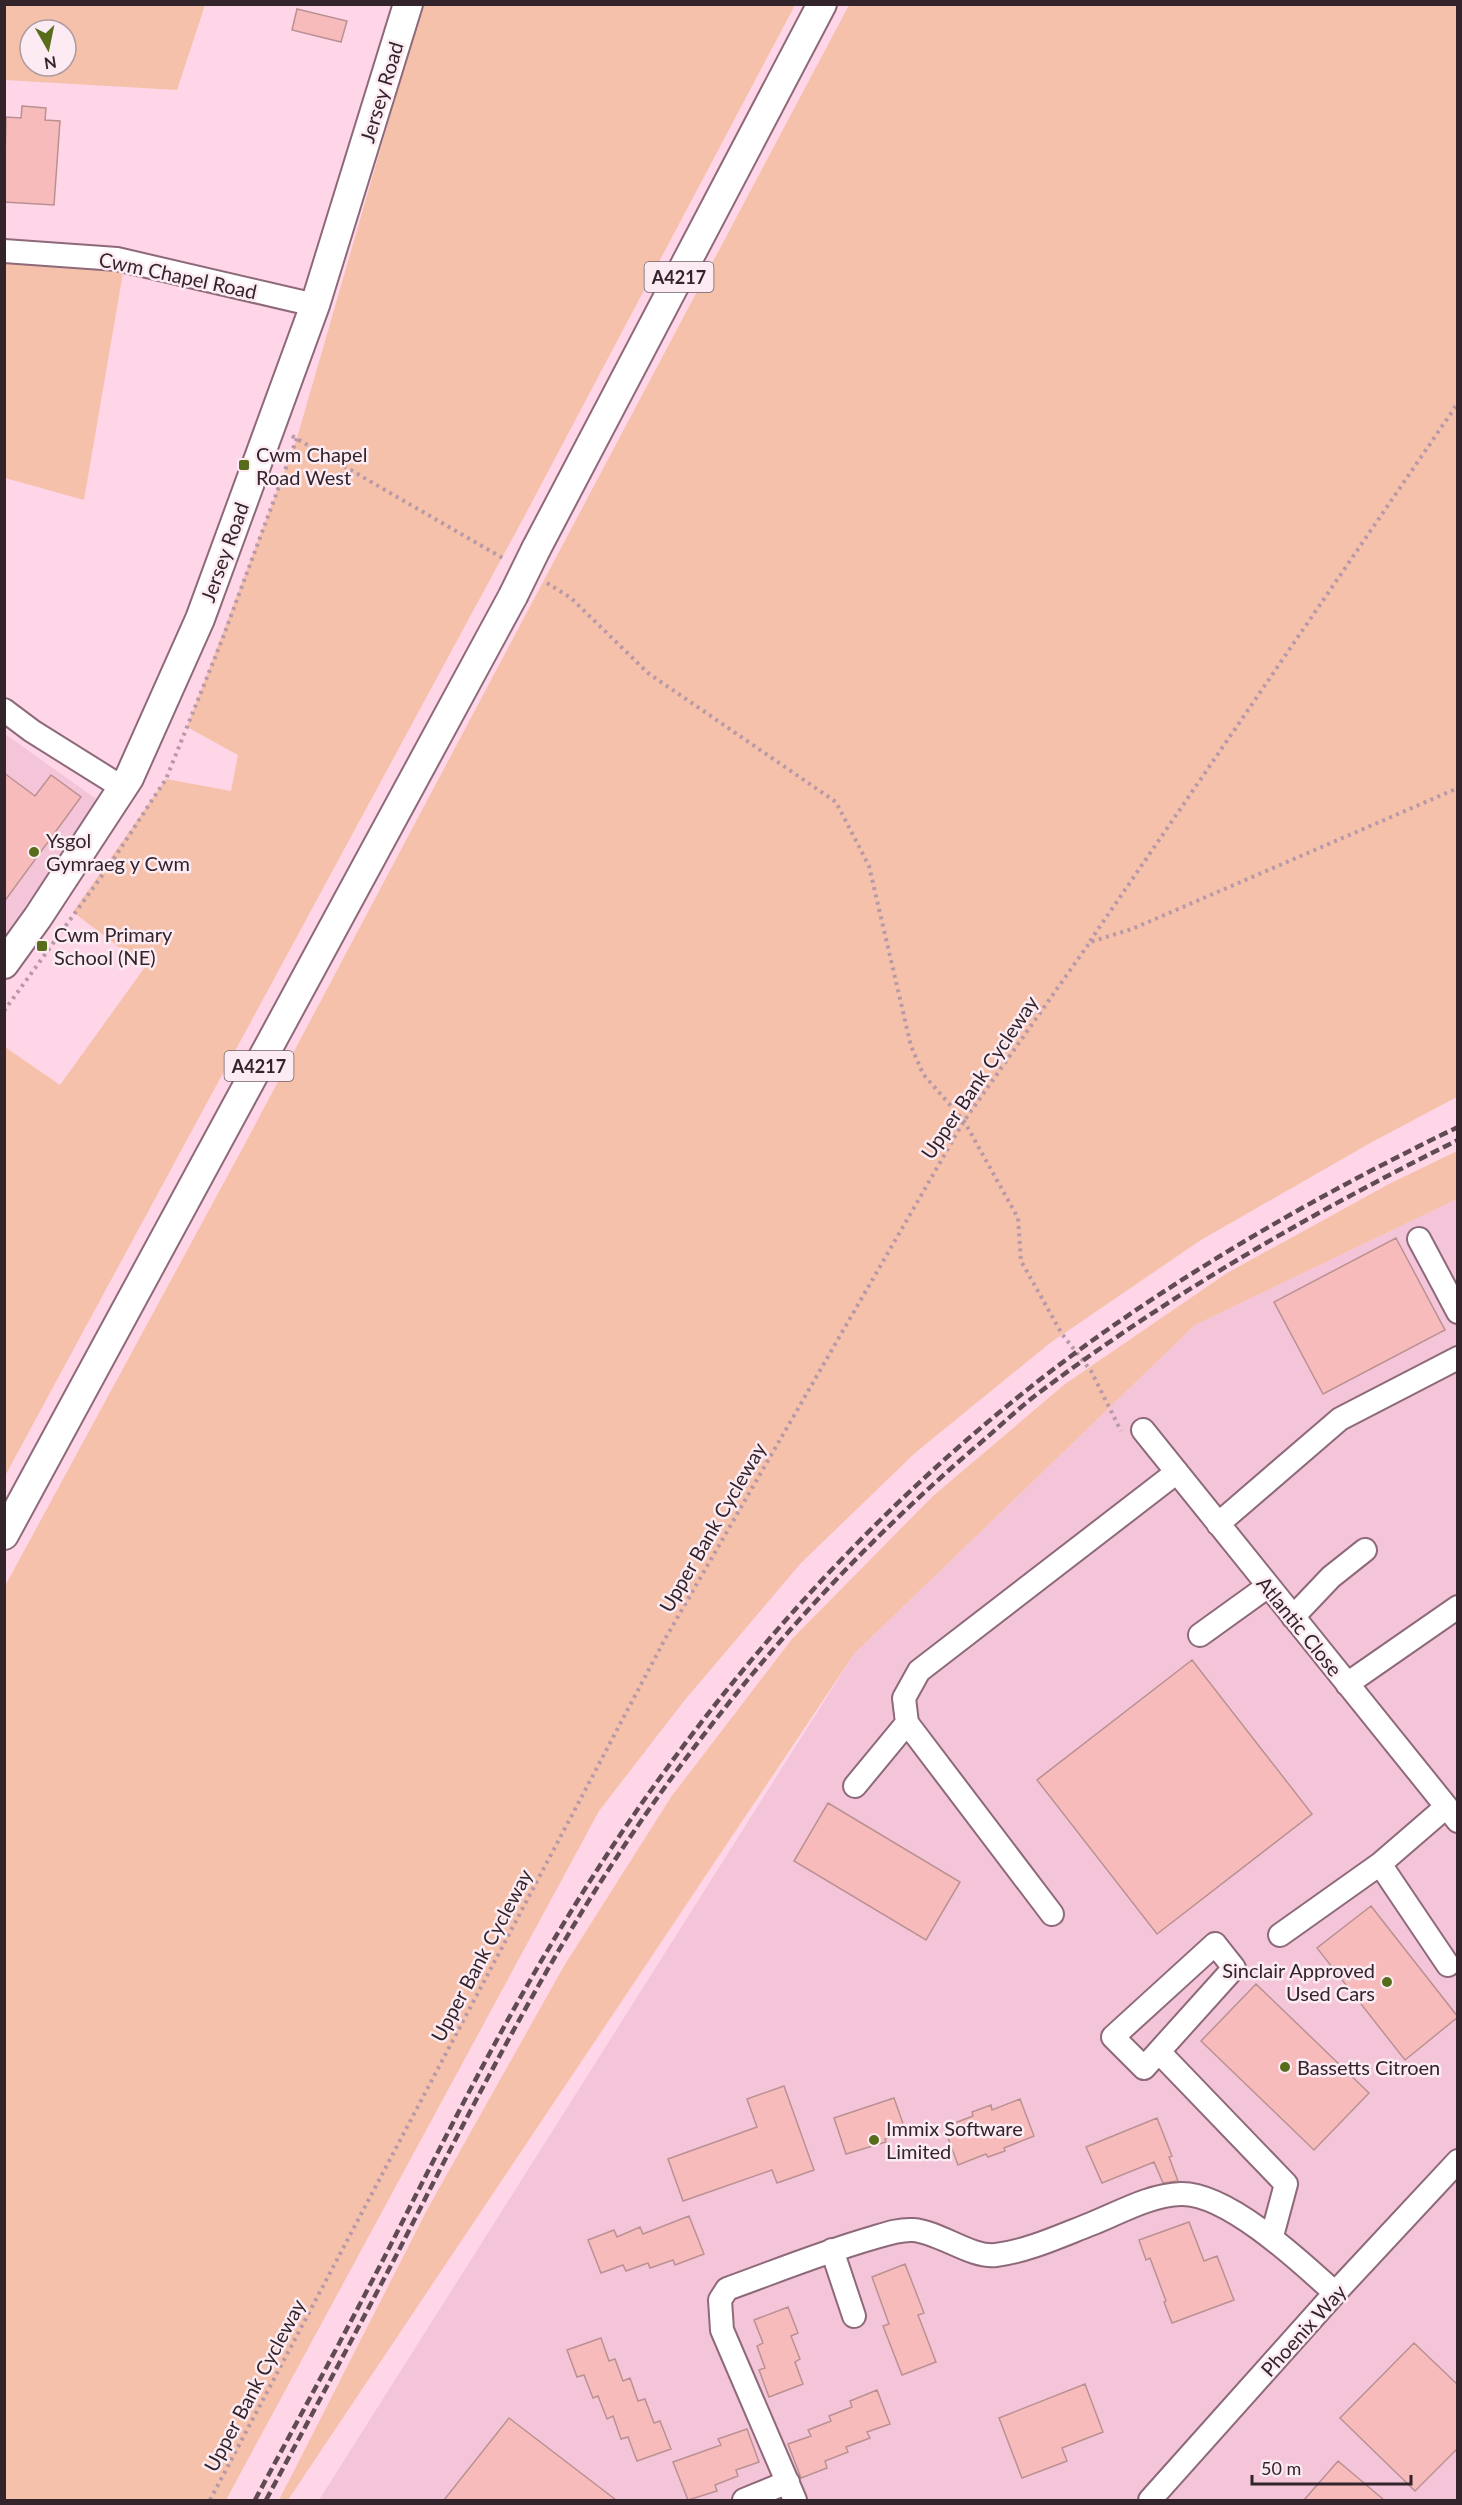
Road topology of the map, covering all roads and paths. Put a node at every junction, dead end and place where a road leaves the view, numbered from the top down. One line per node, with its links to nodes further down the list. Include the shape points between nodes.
1 (408, 4): 4 (main road, Jersey Road)
2 (822, 4): 21 (main road, A4217, bridge, via 513,596)
3 (4, 251): 4 (street, Cwm Chapel Road, via 117,259)
4 (315, 305): 6 (main road, Jersey Road)
5 (1458, 403): 12 (path, Upper Bank Cycleway)
6 (271, 423): 7 (path); 10 (main road, Jersey Road, via 200,620)
7 (510, 562)
8 (541, 580): 14 (path, via 571,598 648,673 836,802 869,866 910,1046 923,1074)
9 (4, 710): 10 (street)
10 (123, 788): 13 (main road, Jersey Road)
11 (1458, 788): 12 (path, via 1132,929)
12 (1090, 942): 14 (path, Upper Bank Cycleway)
13 (4, 964)
14 (964, 1120): 18 (path, via 1018,1218 1021,1261 1062,1334 1091,1371 1126,1442); 42 (path, Upper Bank Cycleway, via 665,1639)
15 (1419, 1239): 16 (street)
16 (1458, 1312)
17 (1458, 1358): 20 (street, via 1340,1419)
18 (1143, 1430): 19 (street, Atlantic Close)
19 (1177, 1473): 20 (street, Atlantic Close); 28 (street, via 919,1671 904,1698)
20 (1218, 1524): 23 (street, Atlantic Close)
21 (4, 1535)
22 (1365, 1550): 25 (street, via 1331,1577)
23 (1268, 1586): 25 (street, Atlantic Close); 26 (street)
24 (1458, 1607): 27 (street)
25 (1293, 1617): 27 (street, Atlantic Close)
26 (1200, 1635)
27 (1347, 1684): 30 (street, Atlantic Close)
28 (907, 1723): 29 (street); 32 (street)
29 (855, 1786)
30 (1452, 1814): 31 (street)
31 (1380, 1864): 33 (street); 34 (street)
32 (1052, 1914)
33 (1280, 1935)
34 (1448, 1965)
35 (1159, 2052): 35 (street, via 1144,2068 1113,2037 1215,1944 1233,1968); 37 (street, via 1286,2184)
36 (1458, 2161): 39 (street, Phoenix Way)
37 (1272, 2236): 38 (street, via 1202,2197 1182,2194 1153,2199 1010,2253 988,2256 913,2230 892,2232); 39 (street)
38 (832, 2250): 40 (street); 41 (street, via 727,2289 720,2300 723,2330)
39 (1335, 2293): 44 (street, Phoenix Way)
40 (854, 2316)
41 (792, 2491): 43 (street)
42 (210, 2500)
43 (744, 2500)
44 (1150, 2500)

